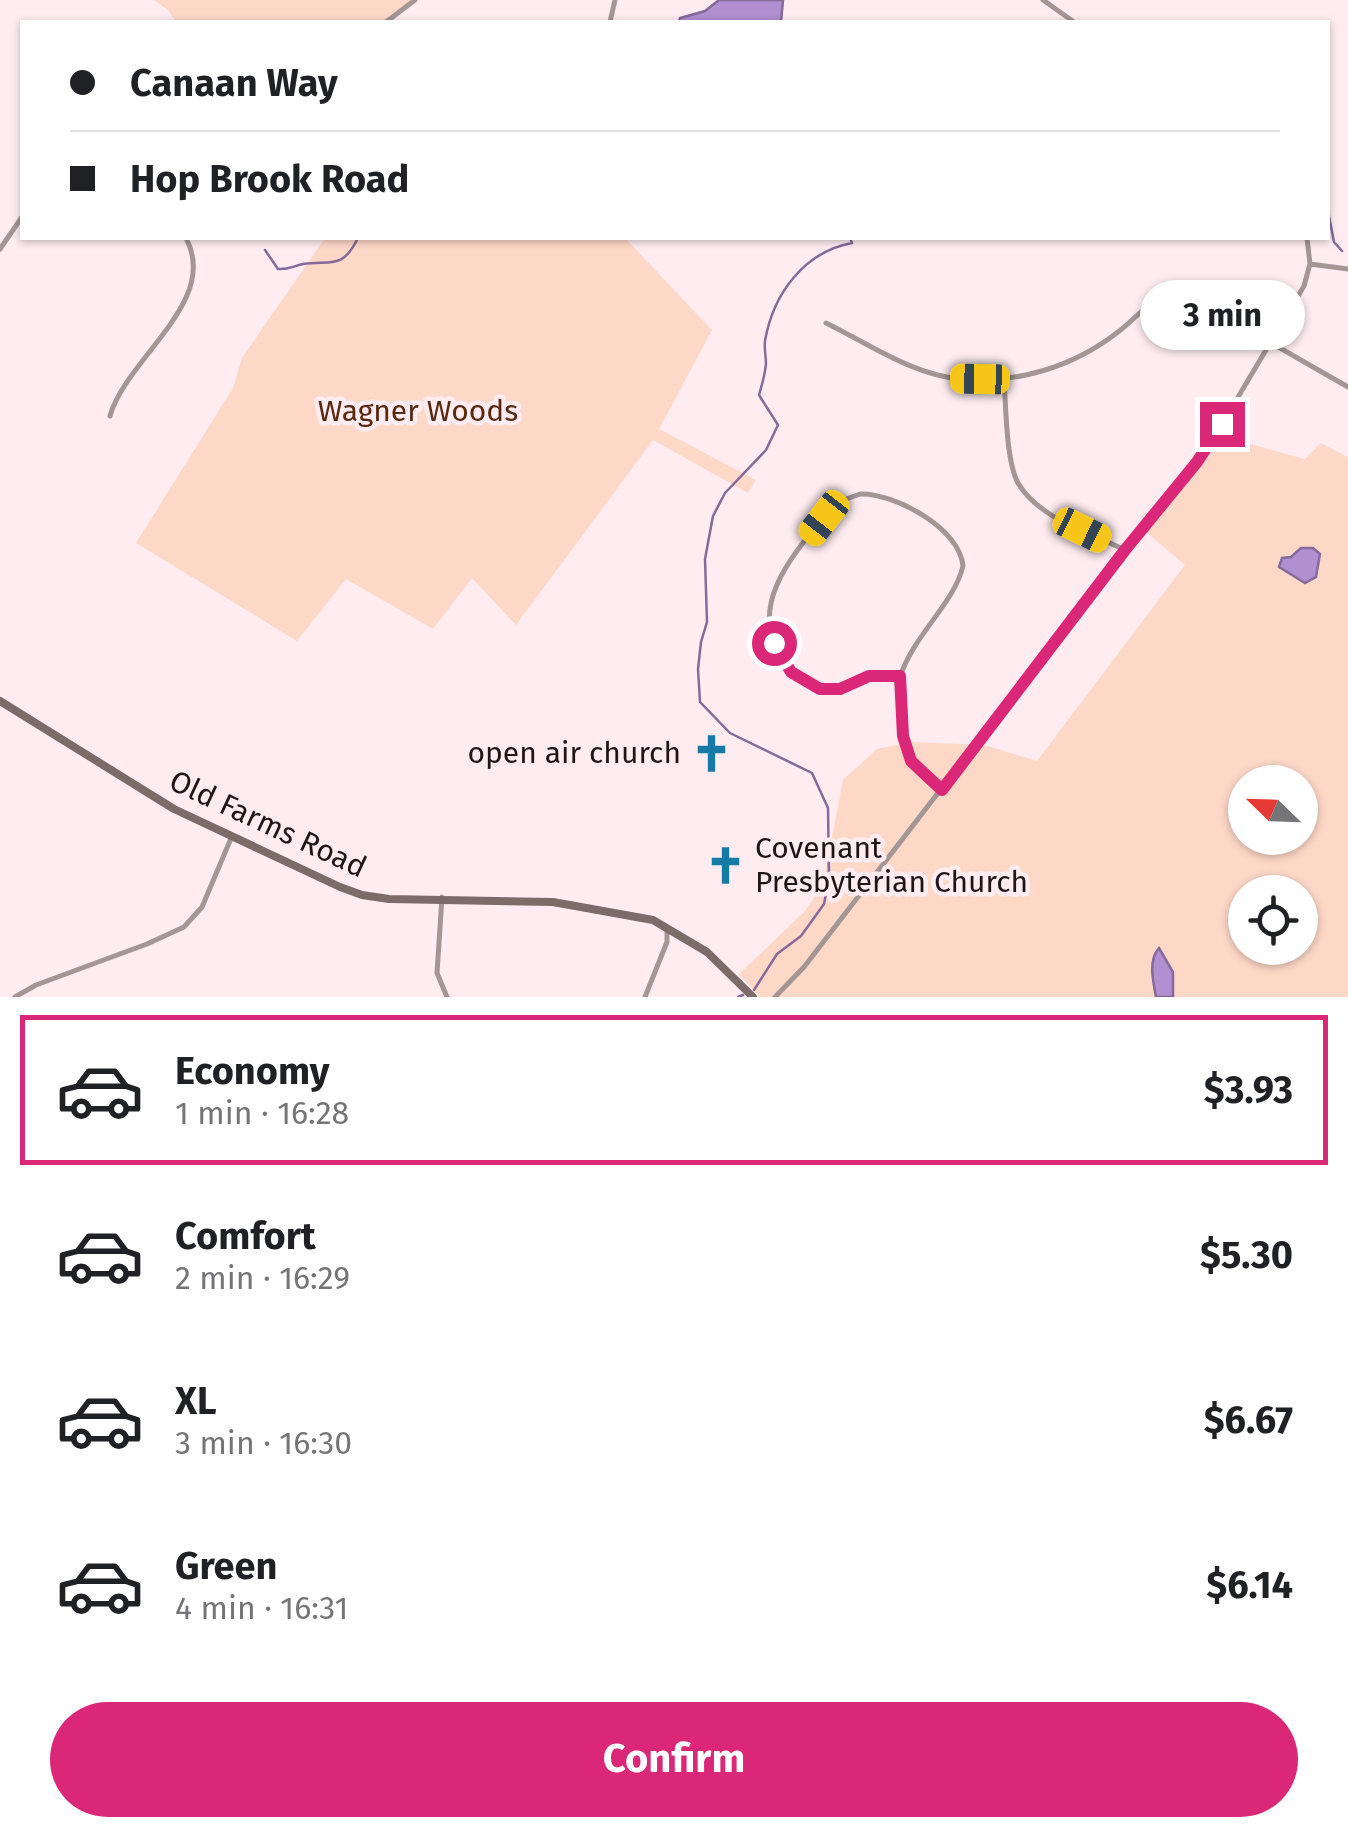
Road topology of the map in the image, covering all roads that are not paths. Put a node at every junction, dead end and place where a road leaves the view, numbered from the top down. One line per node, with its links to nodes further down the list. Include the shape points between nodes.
1 (415, 0): 3 (street)
2 (1043, 0): 4 (street)
3 (389, 20)
4 (1071, 20)
5 (20, 220): 8 (street)
6 (187, 240): 16 (street, via 195,268 192,289)
7 (1308, 240): 9 (street)
8 (0, 249)
9 (1310, 264): 10 (street); 11 (street)
10 (1348, 268)
11 (1284, 320): 13 (street); 14 (street, via 1234,290 1179,285 1089,352)
12 (826, 322): 14 (street, via 920,368 957,379)
13 (1271, 343): 15 (street); 17 (street, via 1206,450)
14 (1004, 380): 17 (street, via 1020,486 1047,511)
15 (1348, 388)
16 (110, 416)
17 (1125, 550): 20 (street)
18 (900, 676): 18 (street, via 960,578 962,557 936,524 878,495 860,494 831,509 782,572 772,596 771,632 791,672 820,689); 20 (street, via 911,761)
19 (0, 702): 21 (street, Old Farms Road, via 174,809)
20 (942, 790): 30 (street)
21 (232, 836): 22 (street, Old Farms Road, via 362,895); 26 (street, via 202,907 184,927)
22 (442, 897): 23 (street, Old Farms Road, via 554,902); 27 (street, via 437,972)
23 (667, 928): 24 (street, Old Farms Road); 25 (street)
24 (680, 934): 25 (street); 29 (street, Old Farms Road)
25 (667, 942): 28 (street)
26 (14, 997)
27 (446, 997)
28 (646, 997)
29 (753, 997)
30 (774, 997)

